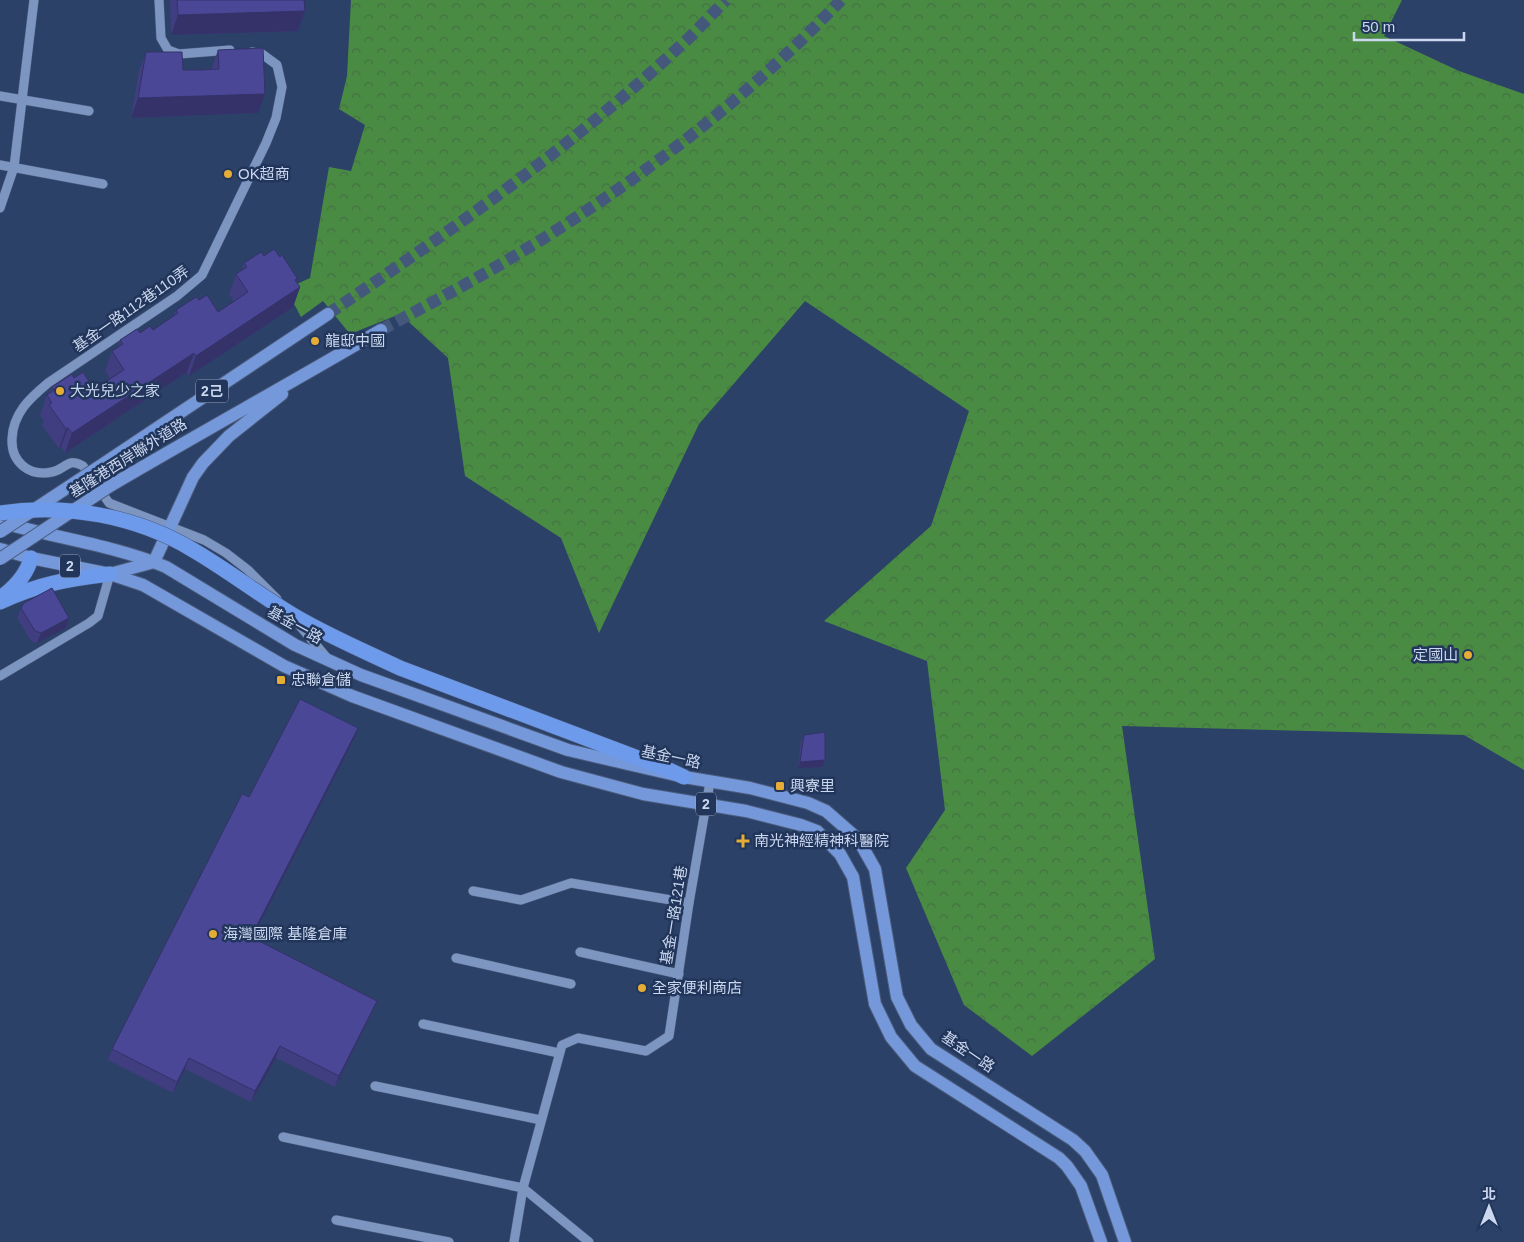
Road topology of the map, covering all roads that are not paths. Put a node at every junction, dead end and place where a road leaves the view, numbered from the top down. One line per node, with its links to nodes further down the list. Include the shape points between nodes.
1 (34, 0): 4 (street)
2 (159, 0): 15 (street, 基金一路112巷110弄, via 161,38 168,50 180,54 242,50 262,54 277,65 282,88 276,118 202,275 177,296 30,398 20,411 12,441 18,463 33,472 53,472 70,462 77,462 109,503)
3 (0, 96): 4 (street)
4 (22, 100): 5 (street); 7 (street)
5 (89, 111)
6 (0, 165): 7 (street)
7 (14, 168): 8 (street); 9 (street)
8 (103, 184)
9 (0, 208)
10 (328, 314): 17 (main road, 基隆港西岸聯外道路 / 2己, bridge)
11 (381, 330): 12 (main road, 基隆港西岸聯外道路 / 2己)
12 (307, 374): 15 (main road, via 209,456 193,477); 20 (main road, 基隆港西岸聯外道路 / 2己, bridge, via 110,486)
13 (0, 513): 27 (highway, bridge, via 69,511 143,526 192,549 298,618 355,648)
14 (0, 522): 16 (main road, 基金一路 / 2)
15 (171, 526): 21 (main road); 24 (street, via 204,540 248,570)
16 (29, 531): 19 (main road); 21 (main road, 基金一路 / 2)
17 (0, 532)
18 (0, 549): 19 (main road, 2)
19 (31, 558): 22 (main road, 2); 23 (highway, via 27,571)
20 (0, 559)
21 (154, 562): 22 (main road); 24 (main road, 基金一路 / 2, via 295,646)
22 (110, 574): 23 (highway, via 48,583); 25 (street, via 98,616); 26 (main road, 2, via 151,588 284,666)
23 (0, 600)
24 (330, 661): 26 (main road); 27 (main road, 基金一路 / 2, via 568,750)
25 (0, 676)
26 (318, 681): 29 (main road, 2, via 561,772 643,794)
27 (684, 778): 28 (main road, 基金一路 / 2); 29 (main road)
28 (710, 782): 30 (street, 基金一路121巷); 48 (main road, 基金一路 / 2, via 750,788 808,803 826,811 858,840 875,869 897,997 911,1025 931,1049 1079,1146 1102,1175)
29 (680, 800): 30 (main road, 2)
30 (706, 804): 32 (street, 基金一路121巷); 47 (main road, 2, via 809,828 817,831 840,854 853,877 875,1004 891,1037 915,1066 1059,1158 1081,1186)
31 (473, 892): 32 (street, via 521,900 571,883)
32 (689, 903): 35 (street, 基金一路121巷)
33 (580, 952): 35 (street)
34 (456, 958): 36 (street)
35 (679, 974): 38 (street, 基金一路121巷, via 669,1036 646,1051 578,1038 562,1045)
36 (571, 984)
37 (423, 1024): 38 (street)
38 (560, 1053): 40 (street)
39 (375, 1086): 40 (street)
40 (541, 1120): 42 (street)
41 (283, 1136): 42 (street)
42 (523, 1188): 45 (street); 46 (street)
43 (336, 1220): 44 (street)
44 (449, 1242)
45 (514, 1242)
46 (589, 1242)
47 (1101, 1242)
48 (1125, 1242)

